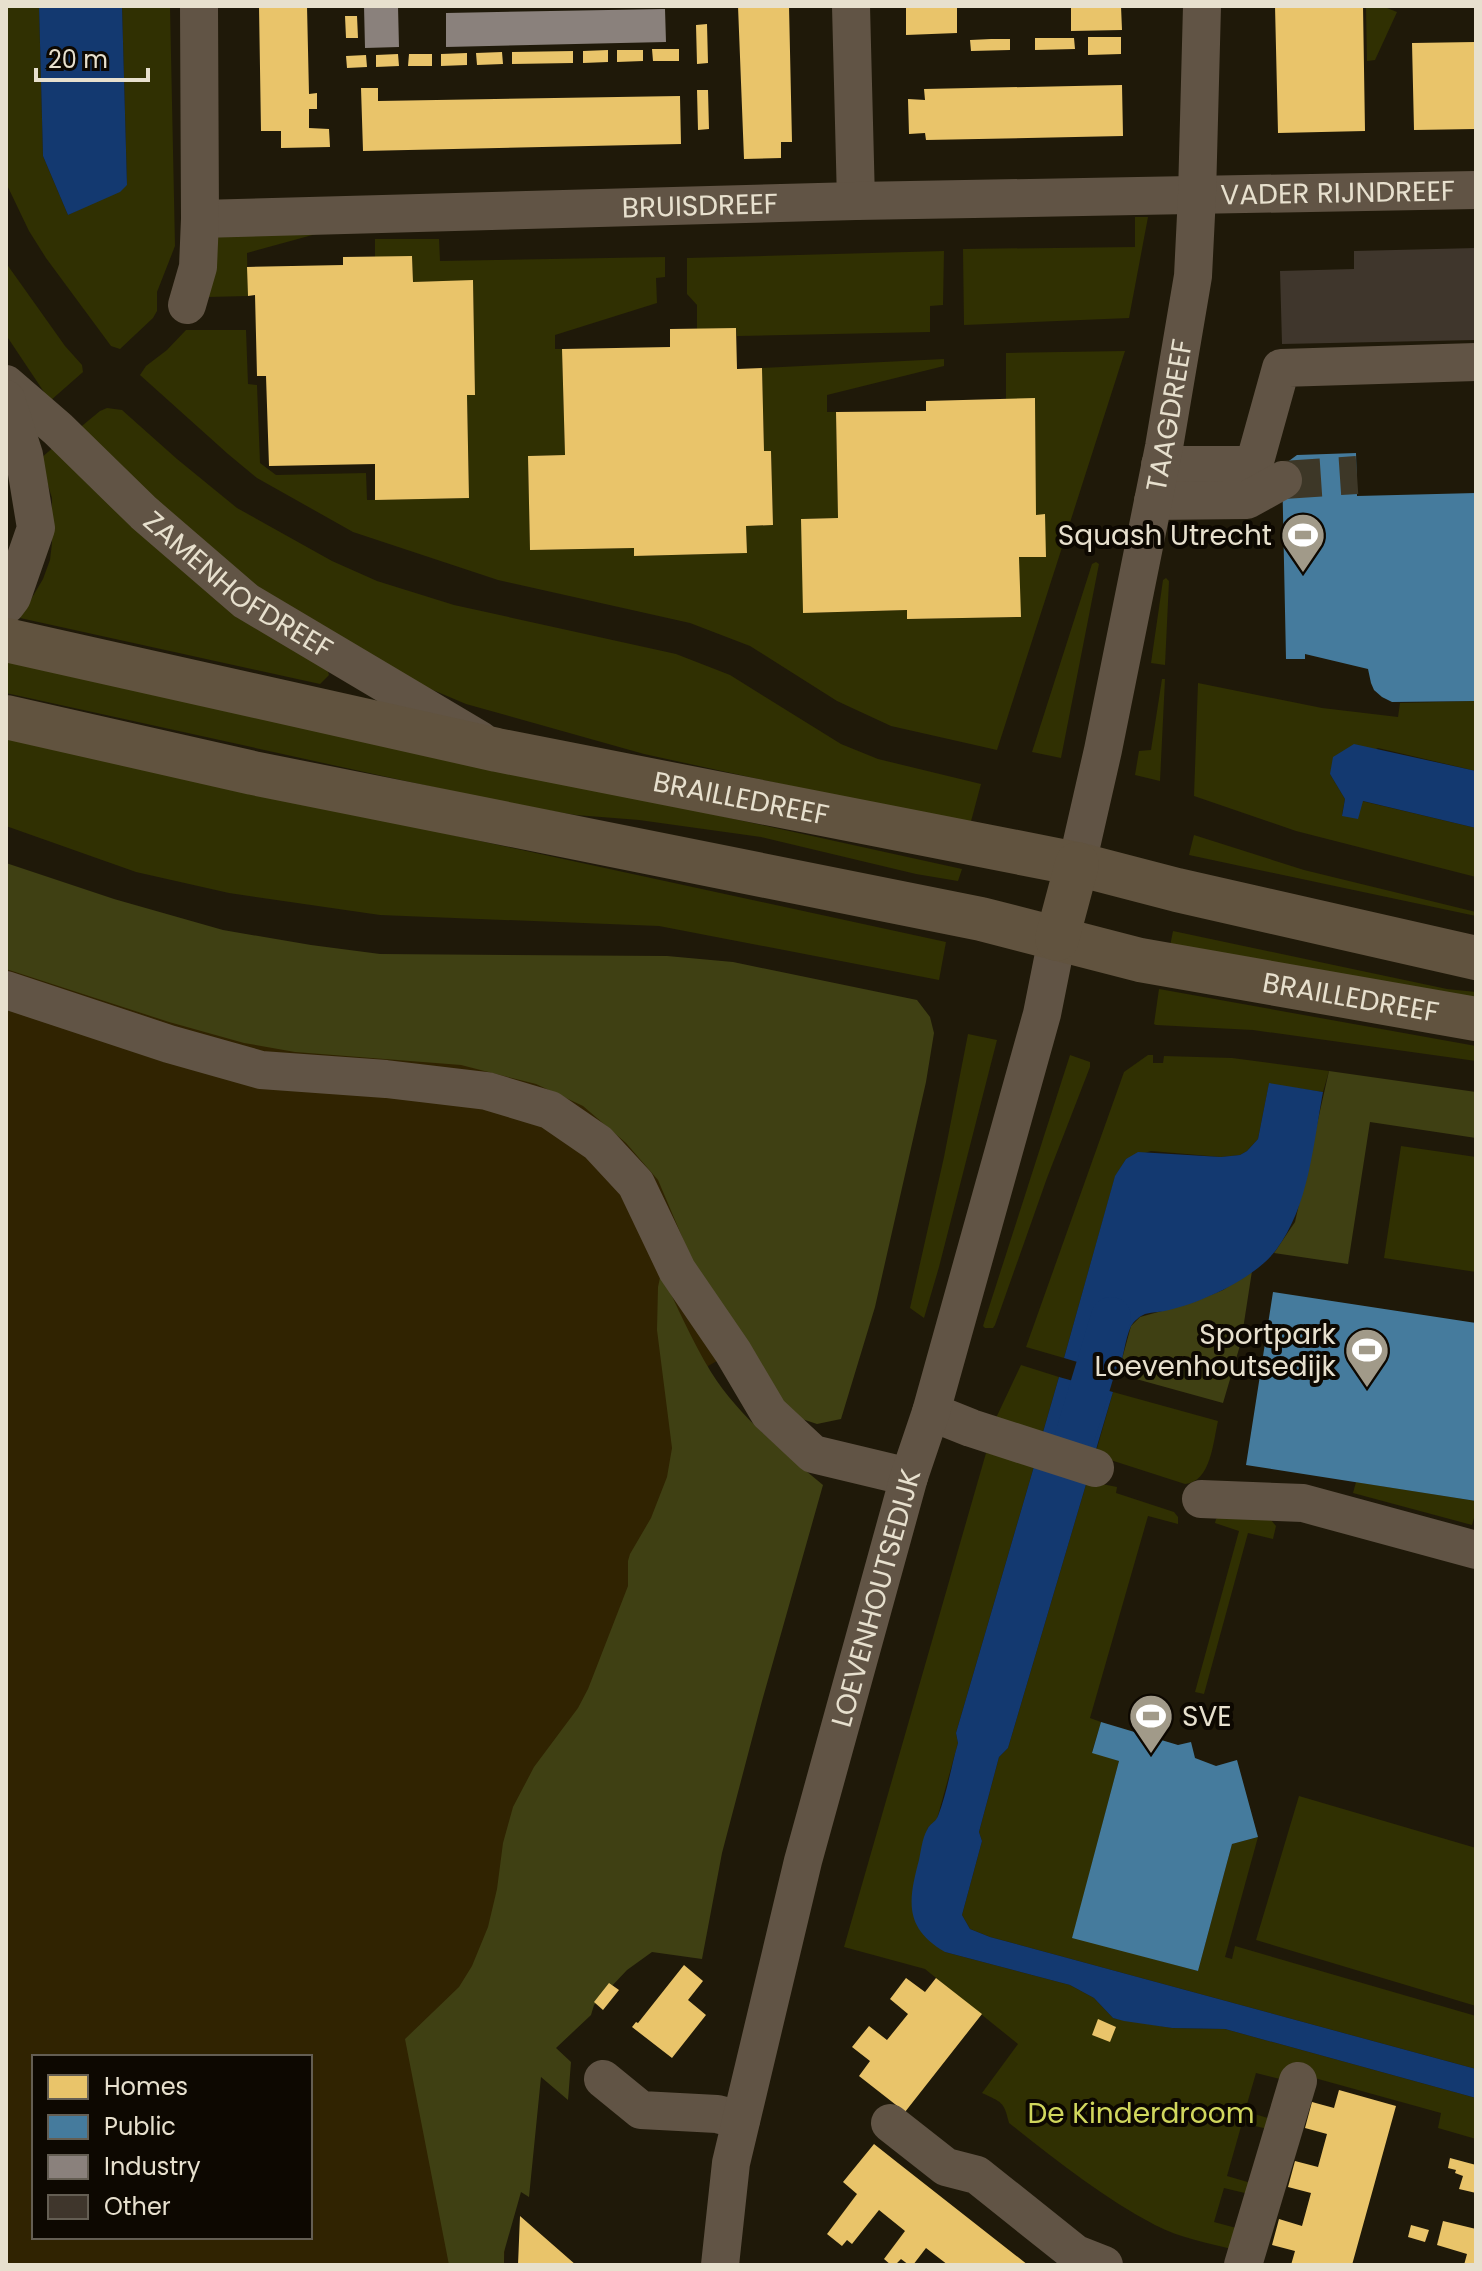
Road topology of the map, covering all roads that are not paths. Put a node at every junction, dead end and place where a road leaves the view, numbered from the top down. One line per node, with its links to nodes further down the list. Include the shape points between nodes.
1 (199, 6): 7 (street)
2 (851, 6): 6 (street)
3 (1202, 6): 5 (street, TAAGDREEF)
4 (1476, 190): 5 (street, VADER RIJNDREEF)
5 (1197, 195): 6 (street, BRUISDREEF); 13 (street, TAAGDREEF, via 1193,276)
6 (856, 201): 7 (street, BRUISDREEF)
7 (200, 219): 8 (street, via 198,267)
8 (187, 305)
9 (1476, 362): 13 (street, via 1281,368 1254,465)
10 (6, 384): 17 (street, ZAMENHOFDREEF, via 246,601)
11 (6, 399): 14 (street, via 24,455 36,528)
12 (1283, 480): 13 (street, via 1247,500)
13 (1156, 483): 18 (street, TAAGDREEF)
14 (6, 605)
15 (6, 640): 17 (main road, BRAILLEDREEF)
16 (6, 717): 19 (main road, BRAILLEDREEF)
17 (497, 750): 18 (main road, BRAILLEDREEF)
18 (1077, 864): 19 (main road); 20 (main road, BRAILLEDREEF)
19 (1057, 939): 22 (main road, BRAILLEDREEF, via 1151,962); 23 (street, LOEVENHOUTSEDIJK, via 1042,1014)
20 (1476, 958)
21 (6, 990): 25 (street, via 261,1070 487,1091 550,1110 598,1143 636,1184 677,1270 769,1413 813,1454)
22 (1476, 1019)
23 (931, 1412): 24 (street); 25 (street, LOEVENHOUTSEDIJK)
24 (1095, 1468)
25 (909, 1477): 30 (street, LOEVENHOUTSEDIJK, via 819,1797)
26 (1201, 1499): 27 (street, via 1303,1503)
27 (1476, 1550)
28 (603, 2079): 30 (street, via 641,2110)
29 (1298, 2081): 34 (street)
30 (741, 2120): 32 (street, LOEVENHOUTSEDIJK)
31 (890, 2123): 33 (street, via 946,2167 977,2175 1076,2254)
32 (720, 2265)
33 (1104, 2265)
34 (1243, 2265)

